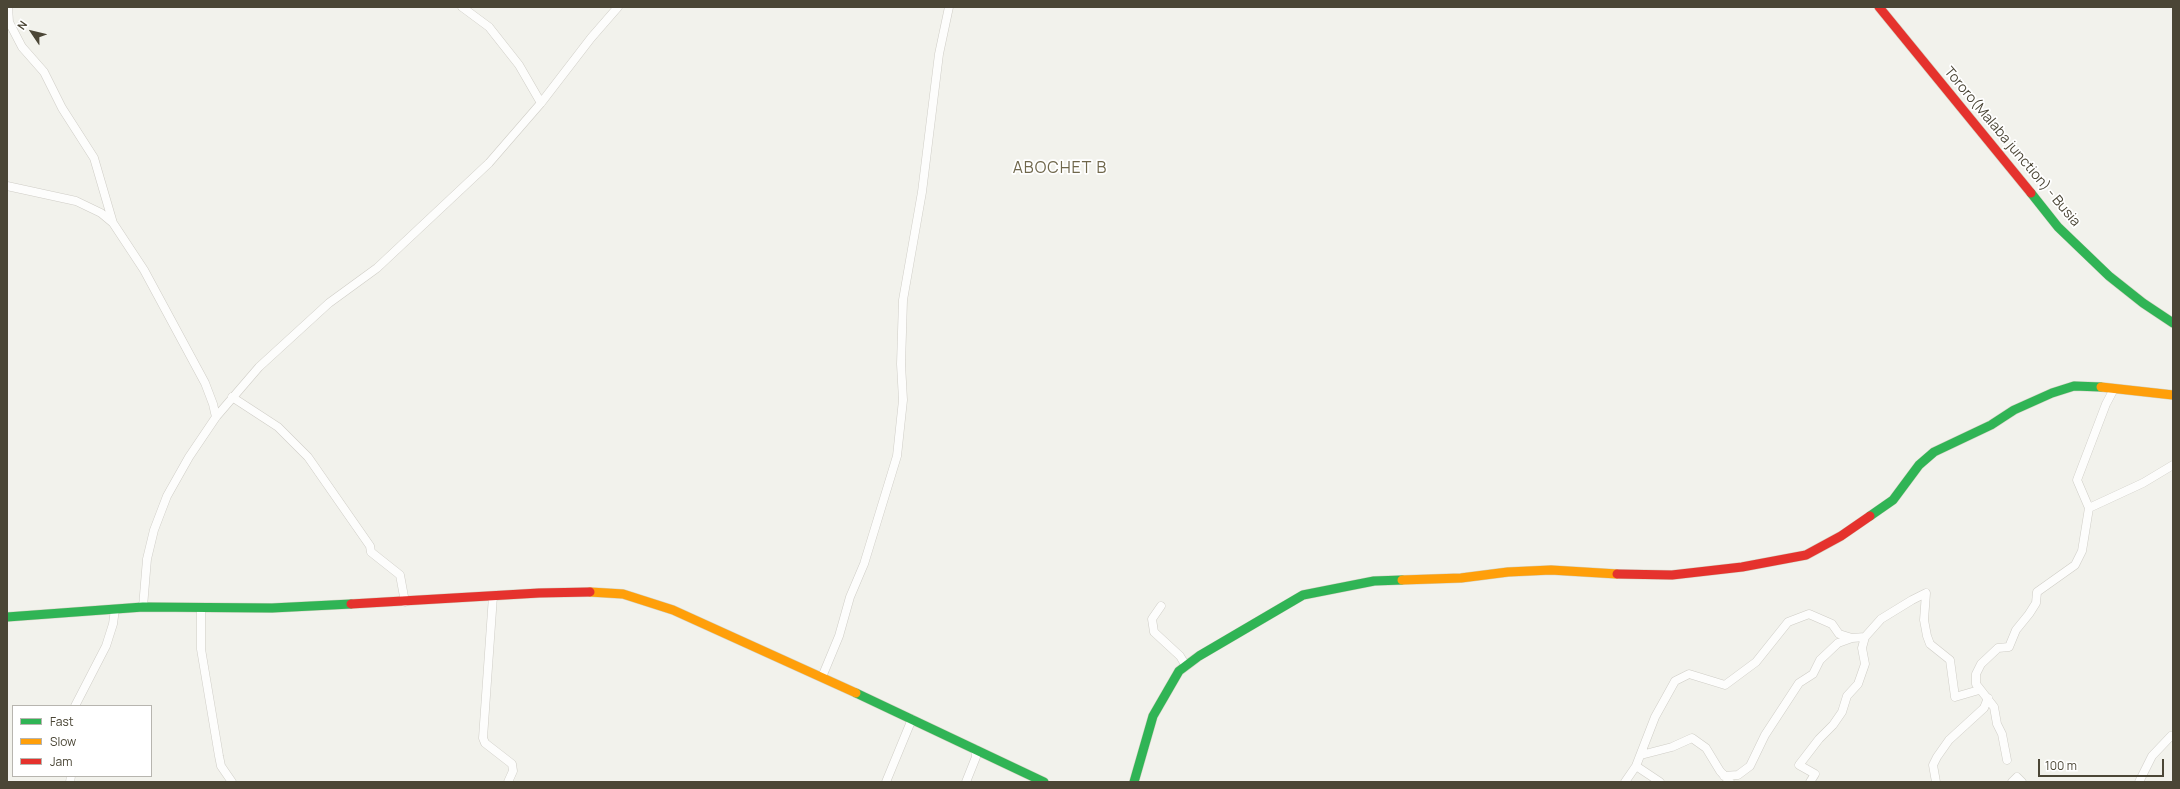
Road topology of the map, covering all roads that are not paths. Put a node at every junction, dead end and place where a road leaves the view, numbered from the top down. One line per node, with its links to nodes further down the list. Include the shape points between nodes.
1 (8, 7): 8 (street, via 9,22 22,47 44,72 62,108 94,158)
2 (462, 7): 6 (street, via 489,27 519,65)
3 (618, 7): 6 (street)
4 (949, 7): 26 (street, via 939,54 922,192 903,300 903,400 897,456 864,564)
5 (1879, 7): 9 (main road, Tororo(Malaba junction) - Busia, via 2058,227 2110,276)
6 (541, 104): 12 (street, via 489,163 377,268 324,308 259,367)
7 (7, 186): 8 (street, via 76,201 101,213)
8 (113, 223): 13 (street, via 144,270 205,383)
9 (2173, 323)
10 (2114, 389): 11 (main road); 15 (street, via 2078,480); 25 (main road, via 2089,385 2074,386 2052,393 2014,410 1992,426 1945,445 1924,460 1893,500 1841,536 1806,555 1672,576 1551,570 1461,578 1402,579 1340,586 1303,595)
11 (2173, 395)
12 (232, 397): 13 (street); 17 (street, via 278,427 308,458 370,546 371,552 400,575)
13 (216, 417): 19 (street, via 167,496 154,530 147,559)
14 (2173, 465): 15 (street, via 2143,483)
15 (2089, 508): 27 (street, via 2082,551 2075,565 2037,592 2036,602 2016,630 2008,647 1998,648 1981,664 1976,674)
16 (493, 596): 17 (main road); 26 (main road, via 567,592 623,594 673,610); 39 (street, via 483,738 512,764 513,771)
17 (405, 602): 20 (main road, via 272,608)
18 (1161, 606): 25 (street, via 1152,619 1154,632 1180,656)
19 (143, 607): 20 (main road); 21 (main road)
20 (201, 608): 38 (street, via 202,649 218,756)
21 (115, 610): 22 (main road); 29 (street, via 114,624 106,646)
22 (7, 617)
23 (1865, 637): 24 (street); 27 (street, via 1881,618 1926,593 1924,620 1927,636 1930,644 1950,660 1955,697); 47 (street, via 1862,648 1865,664 1858,684 1847,696 1842,712 1833,725 1818,739 1799,765 1815,774)
24 (1852, 638): 33 (street, via 1839,634 1832,624 1809,614 1788,622 1756,662 1724,685 1689,674 1675,681 1655,717); 36 (street, via 1838,643 1820,660 1814,674 1799,683 1765,735 1750,766 1738,775)
25 (1186, 666): 43 (main road, via 1179,671 1153,716)
26 (822, 677): 30 (main road)
27 (1979, 690): 28 (street)
28 (1988, 698): 34 (street, via 1994,708); 37 (street, via 1984,708 1949,740 1937,757 1933,766)
29 (76, 705)
30 (912, 719): 32 (main road); 40 (street)
31 (2171, 736): 50 (street, via 2152,756)
32 (975, 749): 41 (street, via 976,757); 42 (main road)
33 (1641, 755): 35 (street); 36 (street, via 1672,747 1692,738 1706,748)
34 (2007, 760)
35 (1636, 766): 44 (street); 45 (street)
36 (1724, 776): 46 (street)
37 (1934, 781)
38 (232, 782)
39 (508, 782)
40 (886, 782)
41 (966, 782)
42 (1044, 782)
43 (1134, 782)
44 (1625, 782)
45 (1660, 782)
46 (1730, 782)
47 (1810, 782)
48 (2012, 782): 49 (street, via 2017,777)
49 (2022, 782)
50 (2139, 782)

